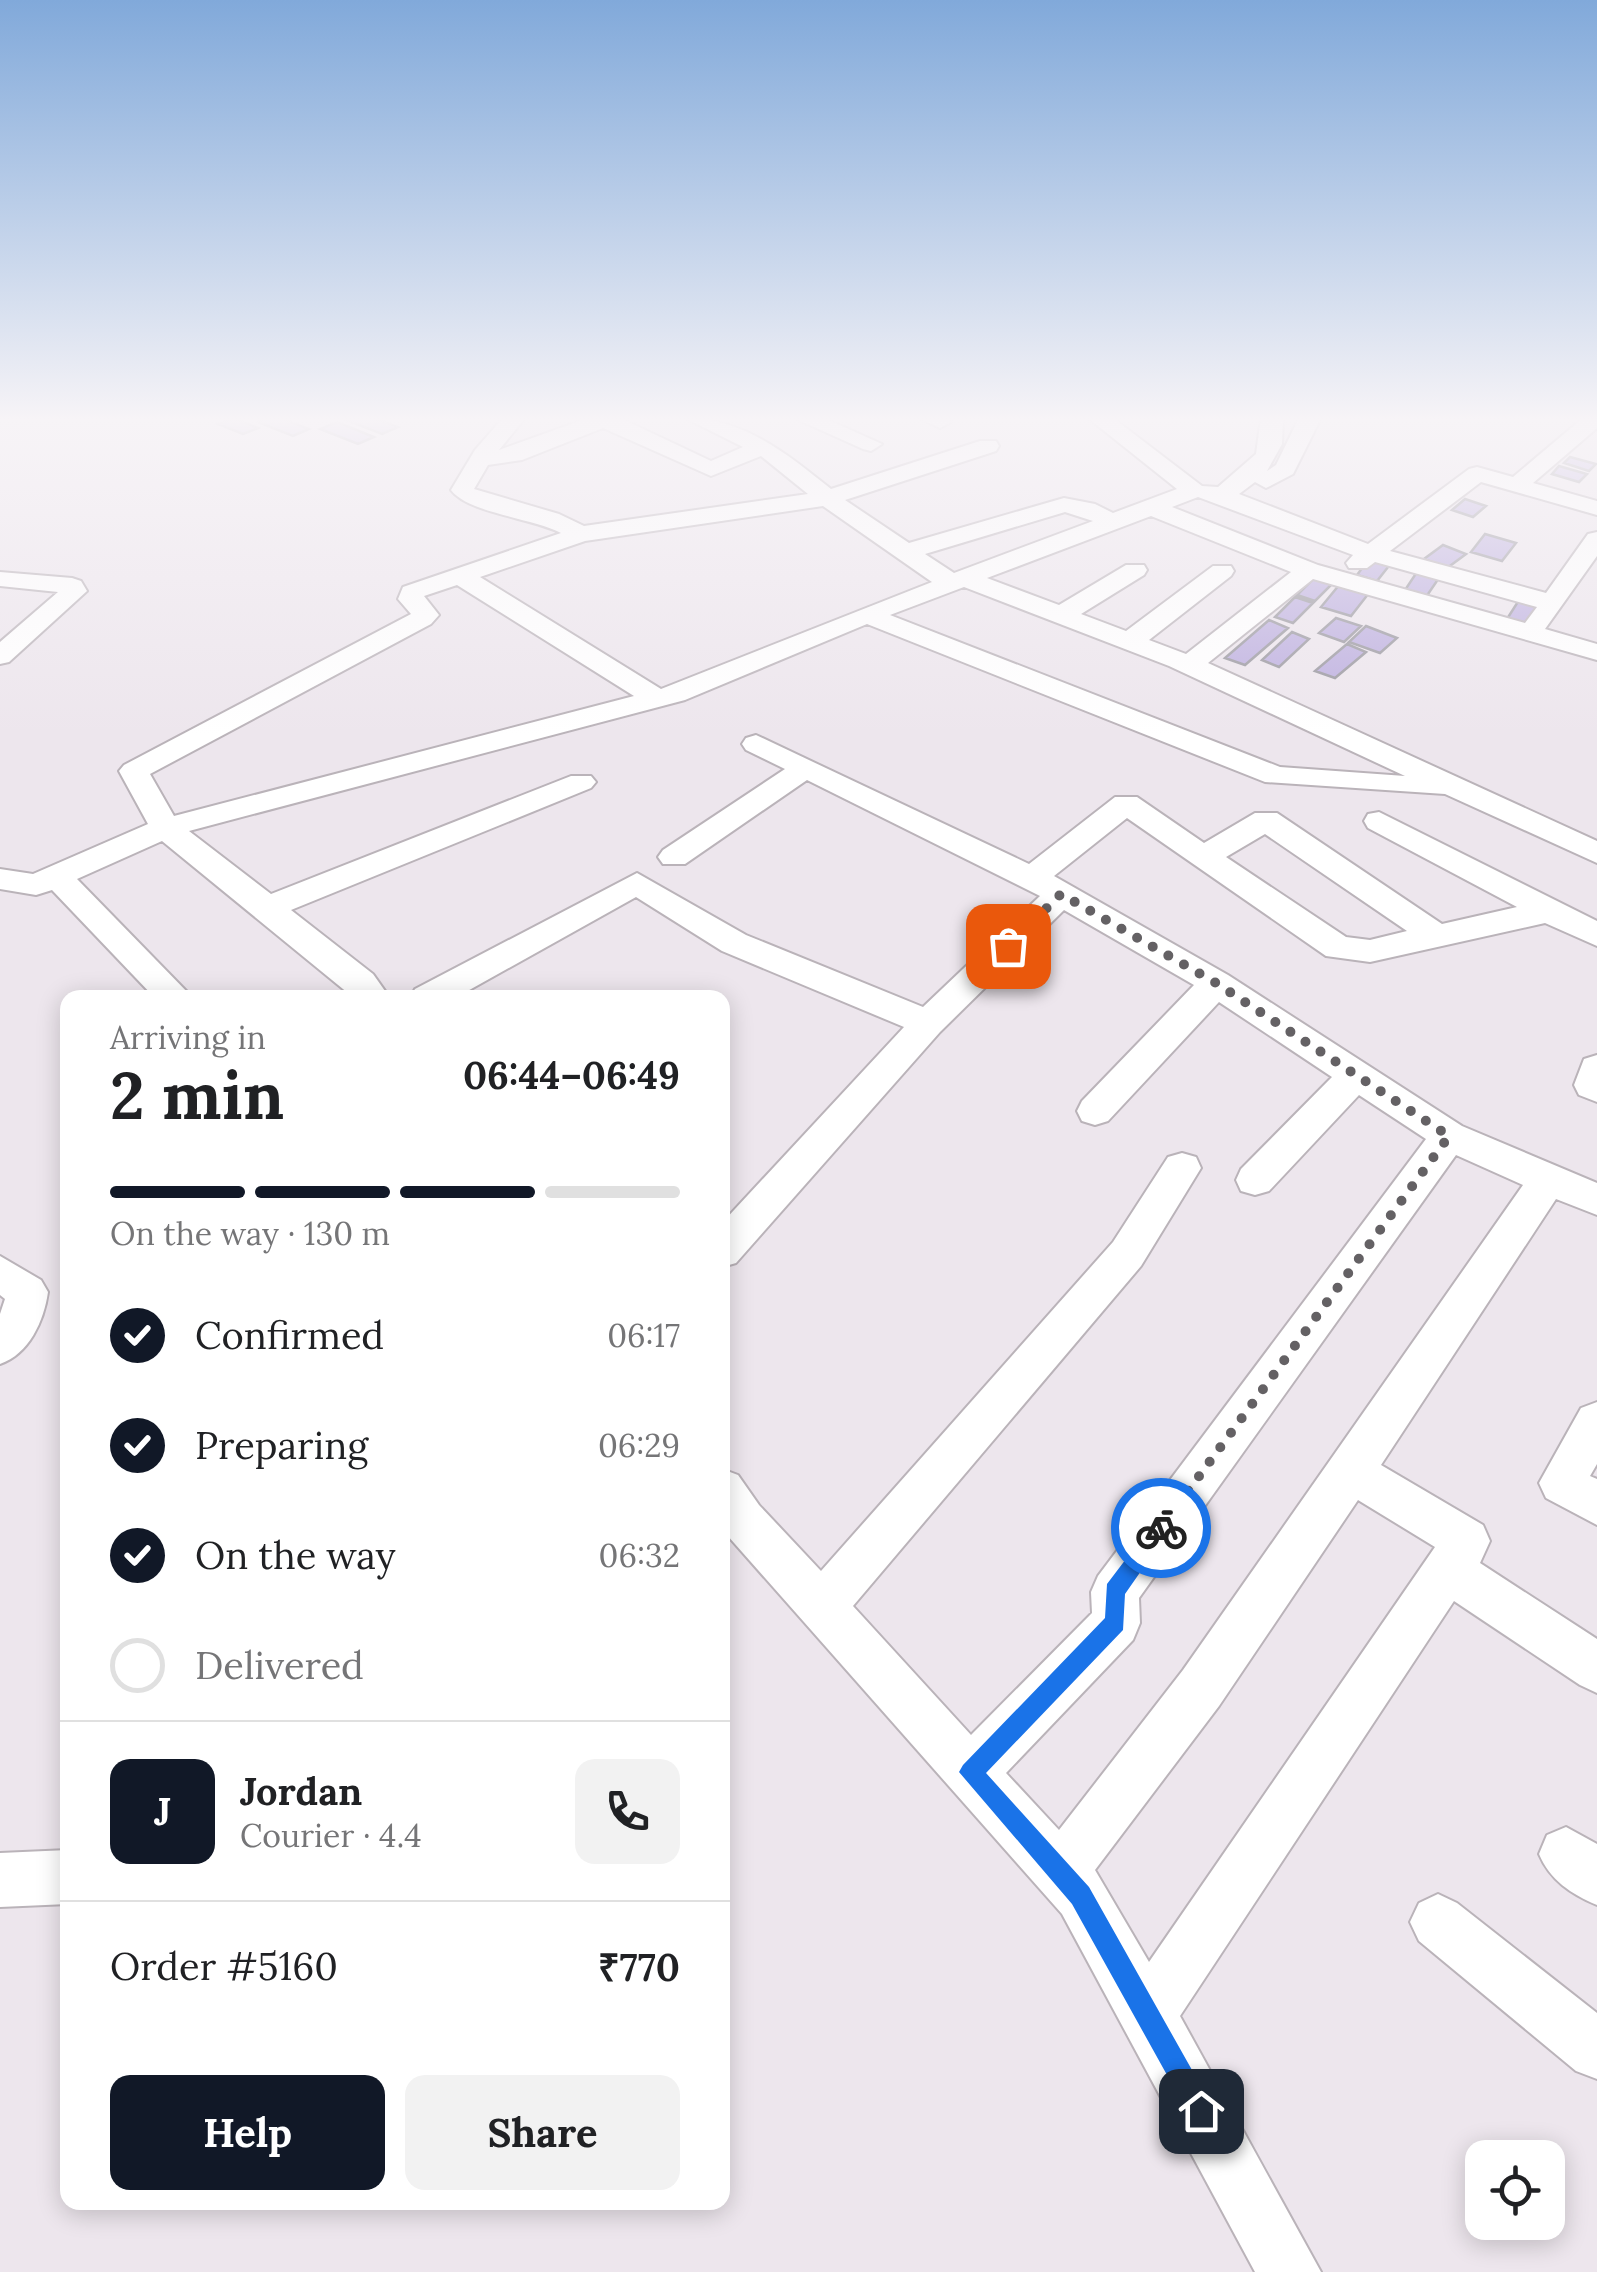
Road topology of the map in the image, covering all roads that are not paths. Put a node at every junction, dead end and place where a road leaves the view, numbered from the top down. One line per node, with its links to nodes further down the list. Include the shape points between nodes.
1 (560, 524): 9 (street)
2 (649, 524): 9 (street)
3 (866, 524): 11 (street)
4 (1000, 524): 11 (street)
5 (1107, 524): 18 (street)
6 (1193, 524): 14 (street)
7 (1295, 524): 12 (street)
8 (1407, 524): 12 (street)
9 (581, 534): 16 (street)
10 (1597, 539): 20 (street)
11 (906, 552): 18 (street)
12 (1368, 552): 19 (street); 20 (street)
13 (1135, 570): 22 (street)
14 (1309, 570): 19 (street); 27 (street)
15 (1222, 571): 24 (street)
16 (460, 576): 28 (street); 34 (street, via 412,592 426,615 422,619 138,766 133,776)
17 (0, 579): 26 (street, via 74,591)
18 (958, 580): 21 (street); 22 (street)
19 (1343, 580): 23 (street)
20 (1552, 603): 23 (street)
21 (867, 614): 28 (street); 32 (street, via 1276,776)
22 (1061, 615): 24 (street)
23 (1531, 634): 25 (street)
24 (1130, 642): 27 (street)
25 (1597, 652)
26 (0, 656)
27 (1189, 665): 32 (street)
28 (658, 698): 34 (street)
29 (756, 744): 30 (street)
30 (806, 768): 37 (street); 40 (street)
31 (581, 782): 42 (street)
32 (1460, 789): 35 (street)
33 (1379, 821): 43 (street)
34 (166, 828): 39 (street); 42 (street)
35 (1597, 853)
36 (1206, 856): 40 (street, via 1126,804); 45 (street, via 1338,948 1370,951); 45 (street, via 1266,820)
37 (674, 857)
38 (0, 878): 39 (street)
39 (46, 880): 41 (street); 47 (street)
40 (1047, 886): 46 (street); 50 (street)
41 (0, 904)
42 (267, 908): 48 (street)
43 (1549, 910): 44 (street); 45 (street)
44 (1597, 935)
45 (1436, 936)
46 (1216, 983): 52 (street); 54 (street)
47 (167, 990)
48 (368, 990)
49 (442, 990): 50 (street, via 638,882 734,942)
50 (928, 1023): 60 (street)
51 (1597, 1068): 53 (street)
52 (1357, 1076): 55 (street); 58 (street)
53 (1597, 1088)
54 (1095, 1112)
55 (1449, 1136): 57 (street); 70 (street, via 1115,1592 1116,1622)
56 (1182, 1168): 68 (street, via 1127,1254)
57 (1548, 1179): 59 (street); 64 (street)
58 (1255, 1180)
59 (1597, 1200)
60 (730, 1242)
61 (0, 1273): 62 (street, via 27,1292 28,1304)
62 (0, 1346)
63 (1597, 1422): 66 (street, via 1562,1483)
64 (1352, 1472): 67 (street, via 1468,1541); 71 (street)
65 (730, 1501): 68 (street)
66 (1597, 1504)
67 (1448, 1569): 69 (street); 75 (street)
68 (822, 1607): 70 (street)
69 (1597, 1668)
70 (970, 1772): 71 (street)
71 (1060, 1872): 75 (street, via 1081,1895)
72 (60, 1877): 73 (street)
73 (0, 1880)
74 (1438, 1922): 76 (street)
75 (1148, 2015): 77 (street)
76 (1597, 2050)
77 (1289, 2272)

